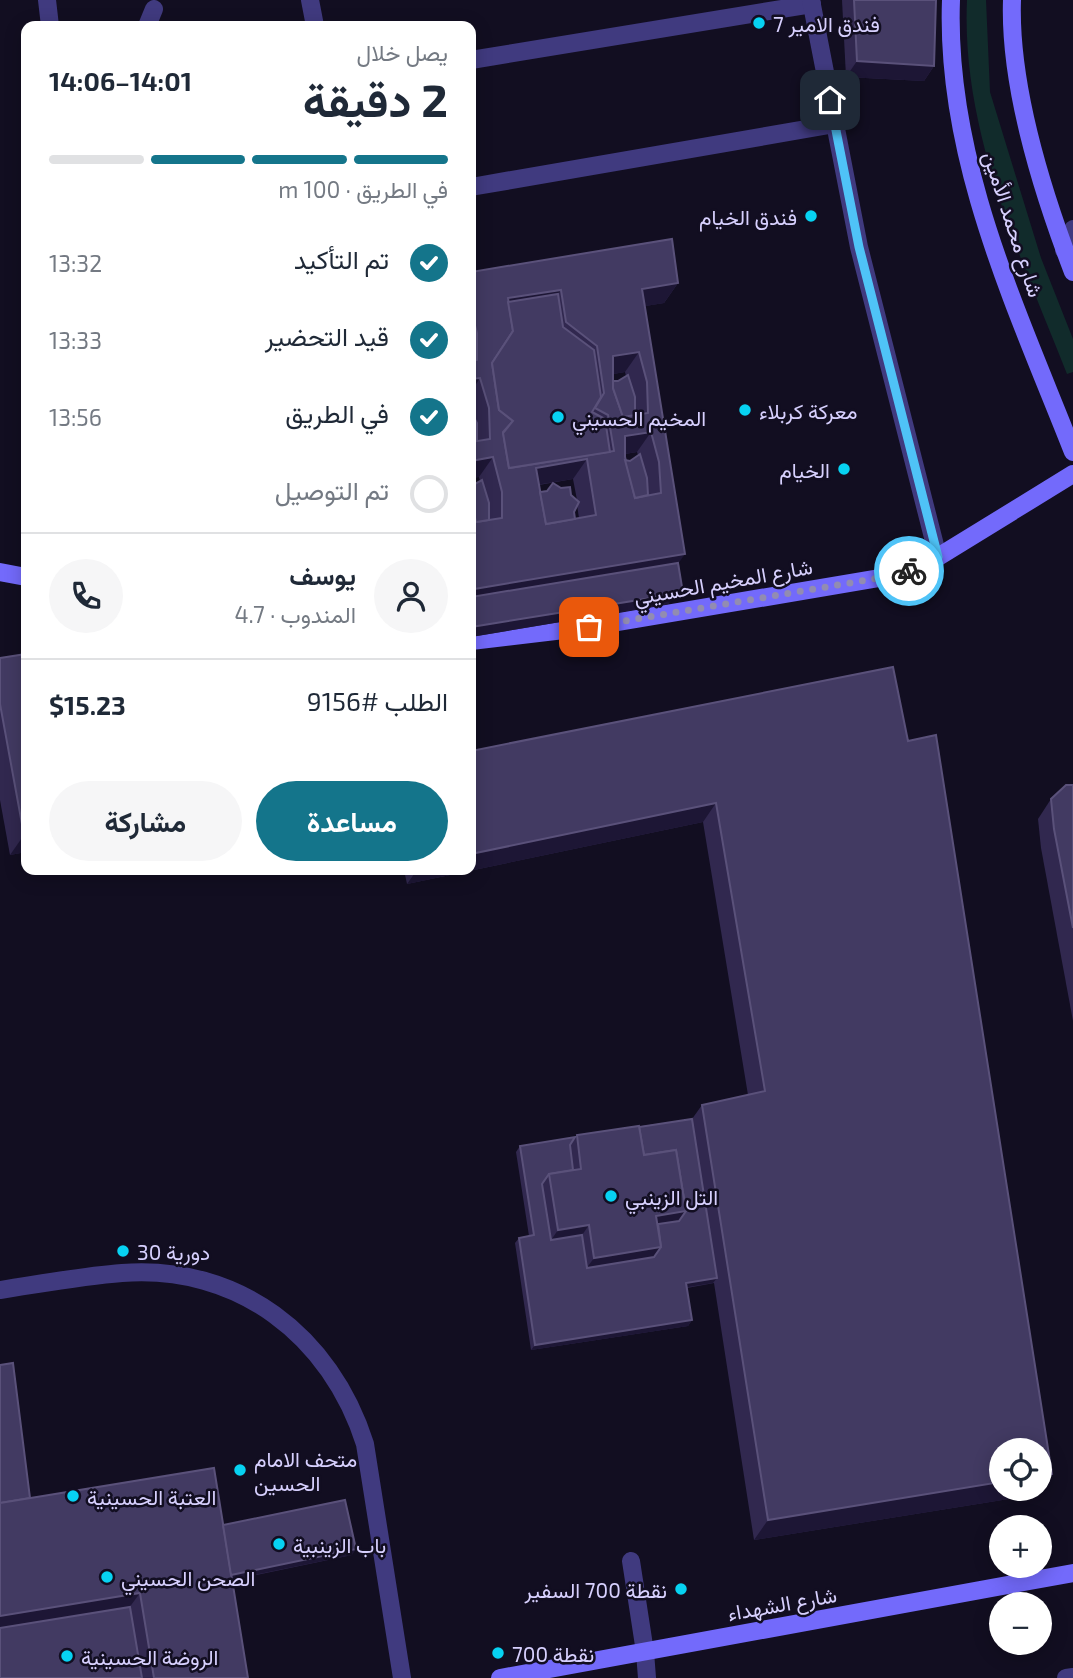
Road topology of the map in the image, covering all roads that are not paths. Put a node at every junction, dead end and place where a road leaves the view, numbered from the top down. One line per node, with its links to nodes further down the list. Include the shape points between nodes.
1 (47, 0): 7 (street)
2 (310, 0): 9 (street)
3 (951, 0): 16 (main road, شارع محمد الأمين, via 958,100 971,170 989,235)
4 (1012, 0): 14 (main road, شارع محمد الأمين, via 1021,94)
5 (811, 2): 10 (street); 11 (street)
6 (154, 9): 8 (street)
7 (49, 21)
8 (149, 21)
9 (313, 21)
10 (476, 59)
11 (835, 124): 12 (street); 18 (street, via 859,247)
12 (476, 186)
13 (1073, 229): 14 (street)
14 (1065, 250): 15 (main road, شارع محمد الأمين)
15 (1073, 272)
16 (1073, 452)
17 (1073, 474): 18 (main road, شارع المخيم الحسيني)
18 (938, 557): 21 (main road, شارع المخيم الحسيني, via 903,574 589,627)
19 (0, 572): 20 (main road)
20 (21, 576)
21 (476, 640)
22 (0, 1290): 27 (street, via 123,1273 164,1273 234,1292 296,1332 332,1372 358,1421)
23 (631, 1561): 25 (street)
24 (1073, 1573): 25 (main road, شارع الشهداء)
25 (645, 1651): 28 (main road, شارع الشهداء); 29 (street)
26 (1073, 1677): 30 (street)
27 (402, 1678)
28 (500, 1678)
29 (647, 1678)
30 (1066, 1678)

